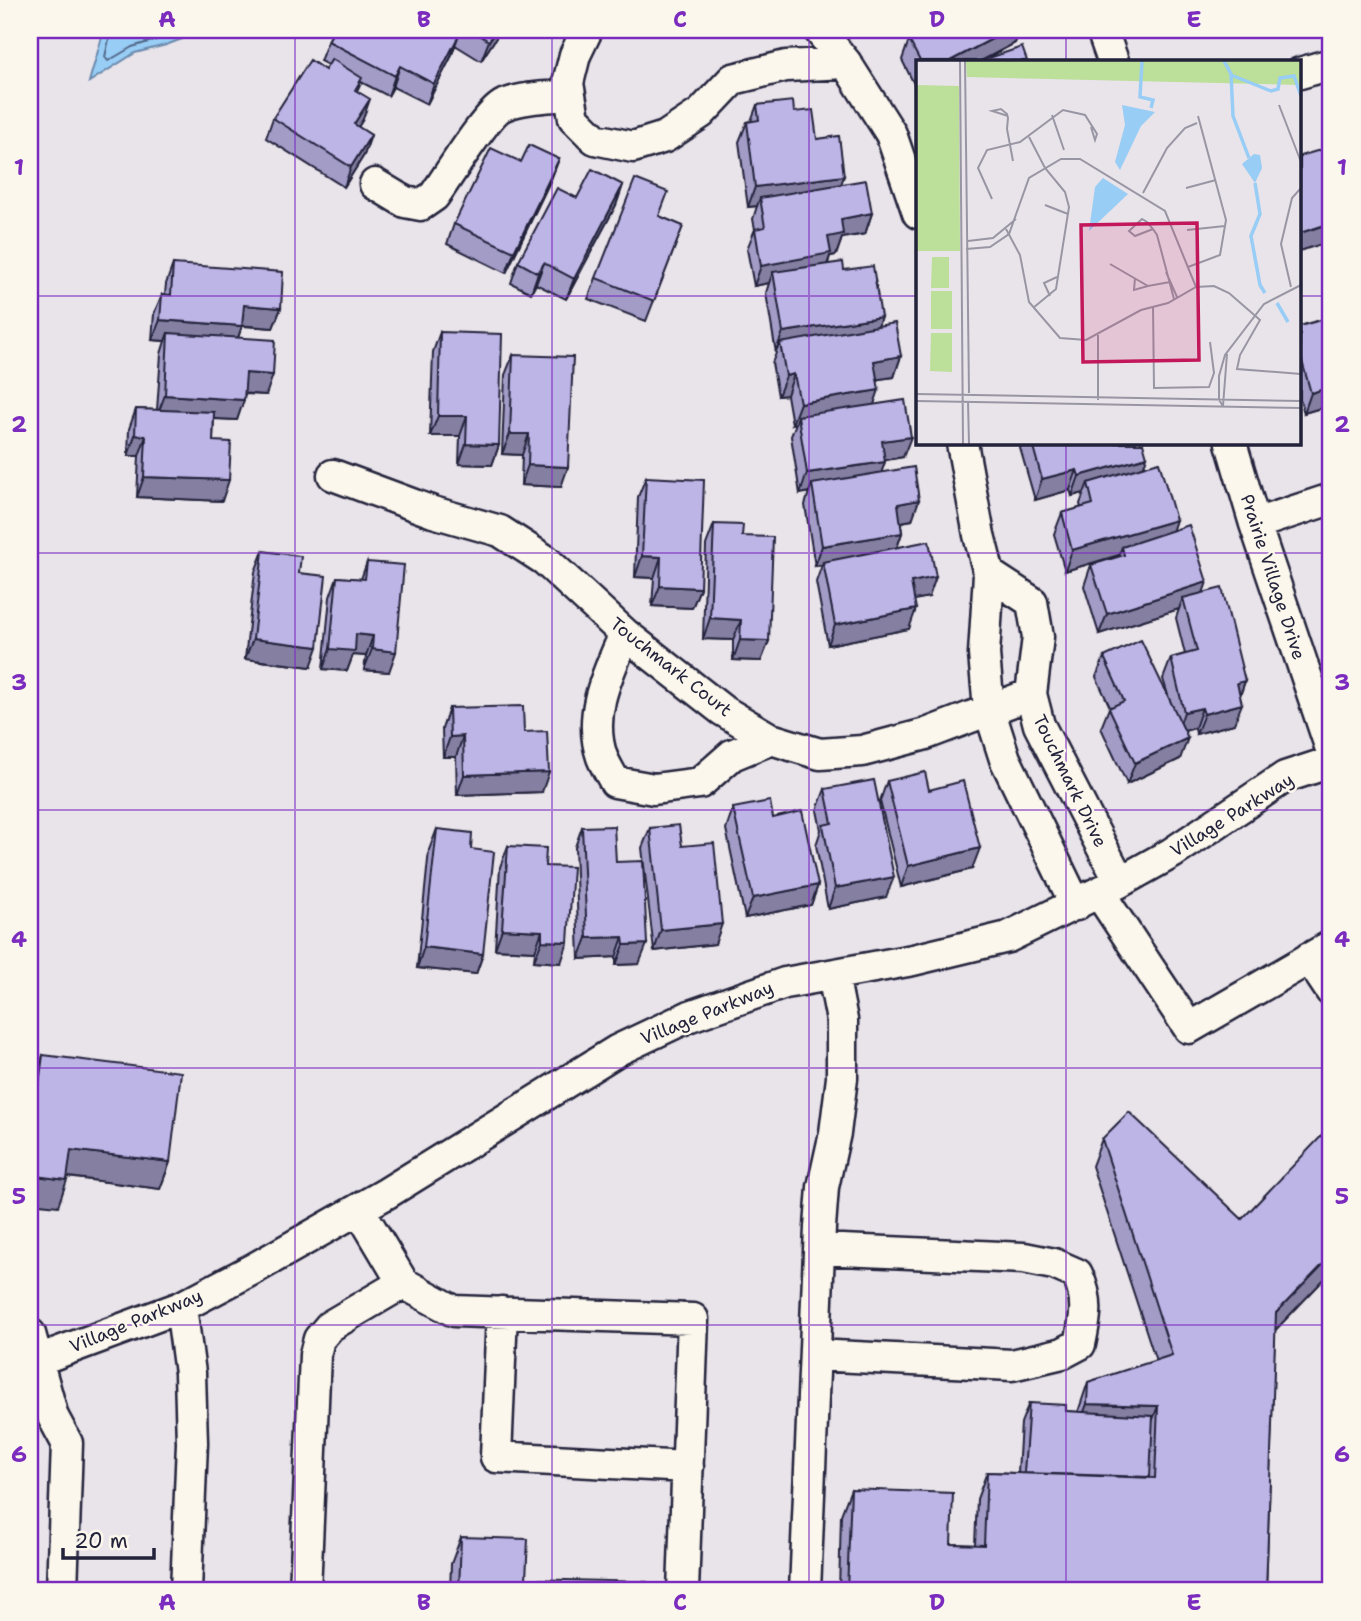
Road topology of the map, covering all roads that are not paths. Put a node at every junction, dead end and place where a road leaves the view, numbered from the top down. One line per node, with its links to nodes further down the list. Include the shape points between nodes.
1 (587, 30): 8 (street, via 570,74)
2 (819, 30): 5 (street)
3 (1101, 30): 4 (street)
4 (1113, 60)
5 (846, 63): 8 (street, via 786,66 733,79 701,113 666,137 633,147 595,139 574,118); 10 (street, via 891,134)
6 (1331, 64): 7 (street)
7 (1302, 72)
8 (570, 95): 9 (street, via 501,106 434,197 421,205 405,202)
9 (375, 184)
10 (916, 207)
11 (962, 444): 16 (street)
12 (1231, 444): 15 (street, Prairie Village Drive)
13 (333, 475): 17 (street, Touchmark Court, via 500,531 545,560)
14 (1331, 499): 15 (street)
15 (1255, 524): 21 (street, Prairie Village Drive)
16 (989, 574): 18 (street, Touchmark Drive, via 1032,602 1038,637); 19 (street, via 984,654)
17 (625, 634): 20 (street, Touchmark Court, via 722,710); 20 (street, via 606,676 596,718 602,757 615,782 654,789 700,783 732,755)
18 (1031, 694): 19 (street, Touchmark Court); 22 (street, Touchmark Drive, via 1038,725)
19 (989, 709): 20 (street, Touchmark Court, via 926,734 862,751 820,754); 24 (street)
20 (771, 738)
21 (1331, 750)
22 (1056, 759): 24 (street); 25 (street, Touchmark Drive)
23 (1331, 762): 25 (street, Village Parkway, via 1286,777 1172,853)
24 (1015, 778): 25 (street)
25 (1099, 894): 26 (street, via 1189,1028); 27 (street, Village Parkway, via 1008,937)
26 (1320, 952): 28 (street)
27 (833, 975): 29 (street, Village Parkway, via 785,983 690,1016 618,1050); 30 (street, via 842,1020 842,1078 823,1187)
28 (1331, 991)
29 (359, 1209): 31 (street); 32 (street, Village Parkway)
30 (819, 1250): 35 (street); 35 (street, via 1024,1258 1054,1264 1077,1273 1085,1292 1086,1320 1080,1344 1012,1366)
31 (403, 1283): 33 (street, via 454,1311); 39 (street, via 330,1326 319,1339)
32 (181, 1307): 34 (street, Village Parkway); 38 (street, via 190,1373 192,1443)
33 (502, 1312): 36 (street, via 496,1457); 36 (street, via 693,1319)
34 (32, 1352): 37 (street, via 66,1443)
35 (815, 1355): 41 (street)
36 (688, 1467): 40 (street)
37 (62, 1591)
38 (186, 1591)
39 (305, 1591)
40 (683, 1591)
41 (805, 1591)

